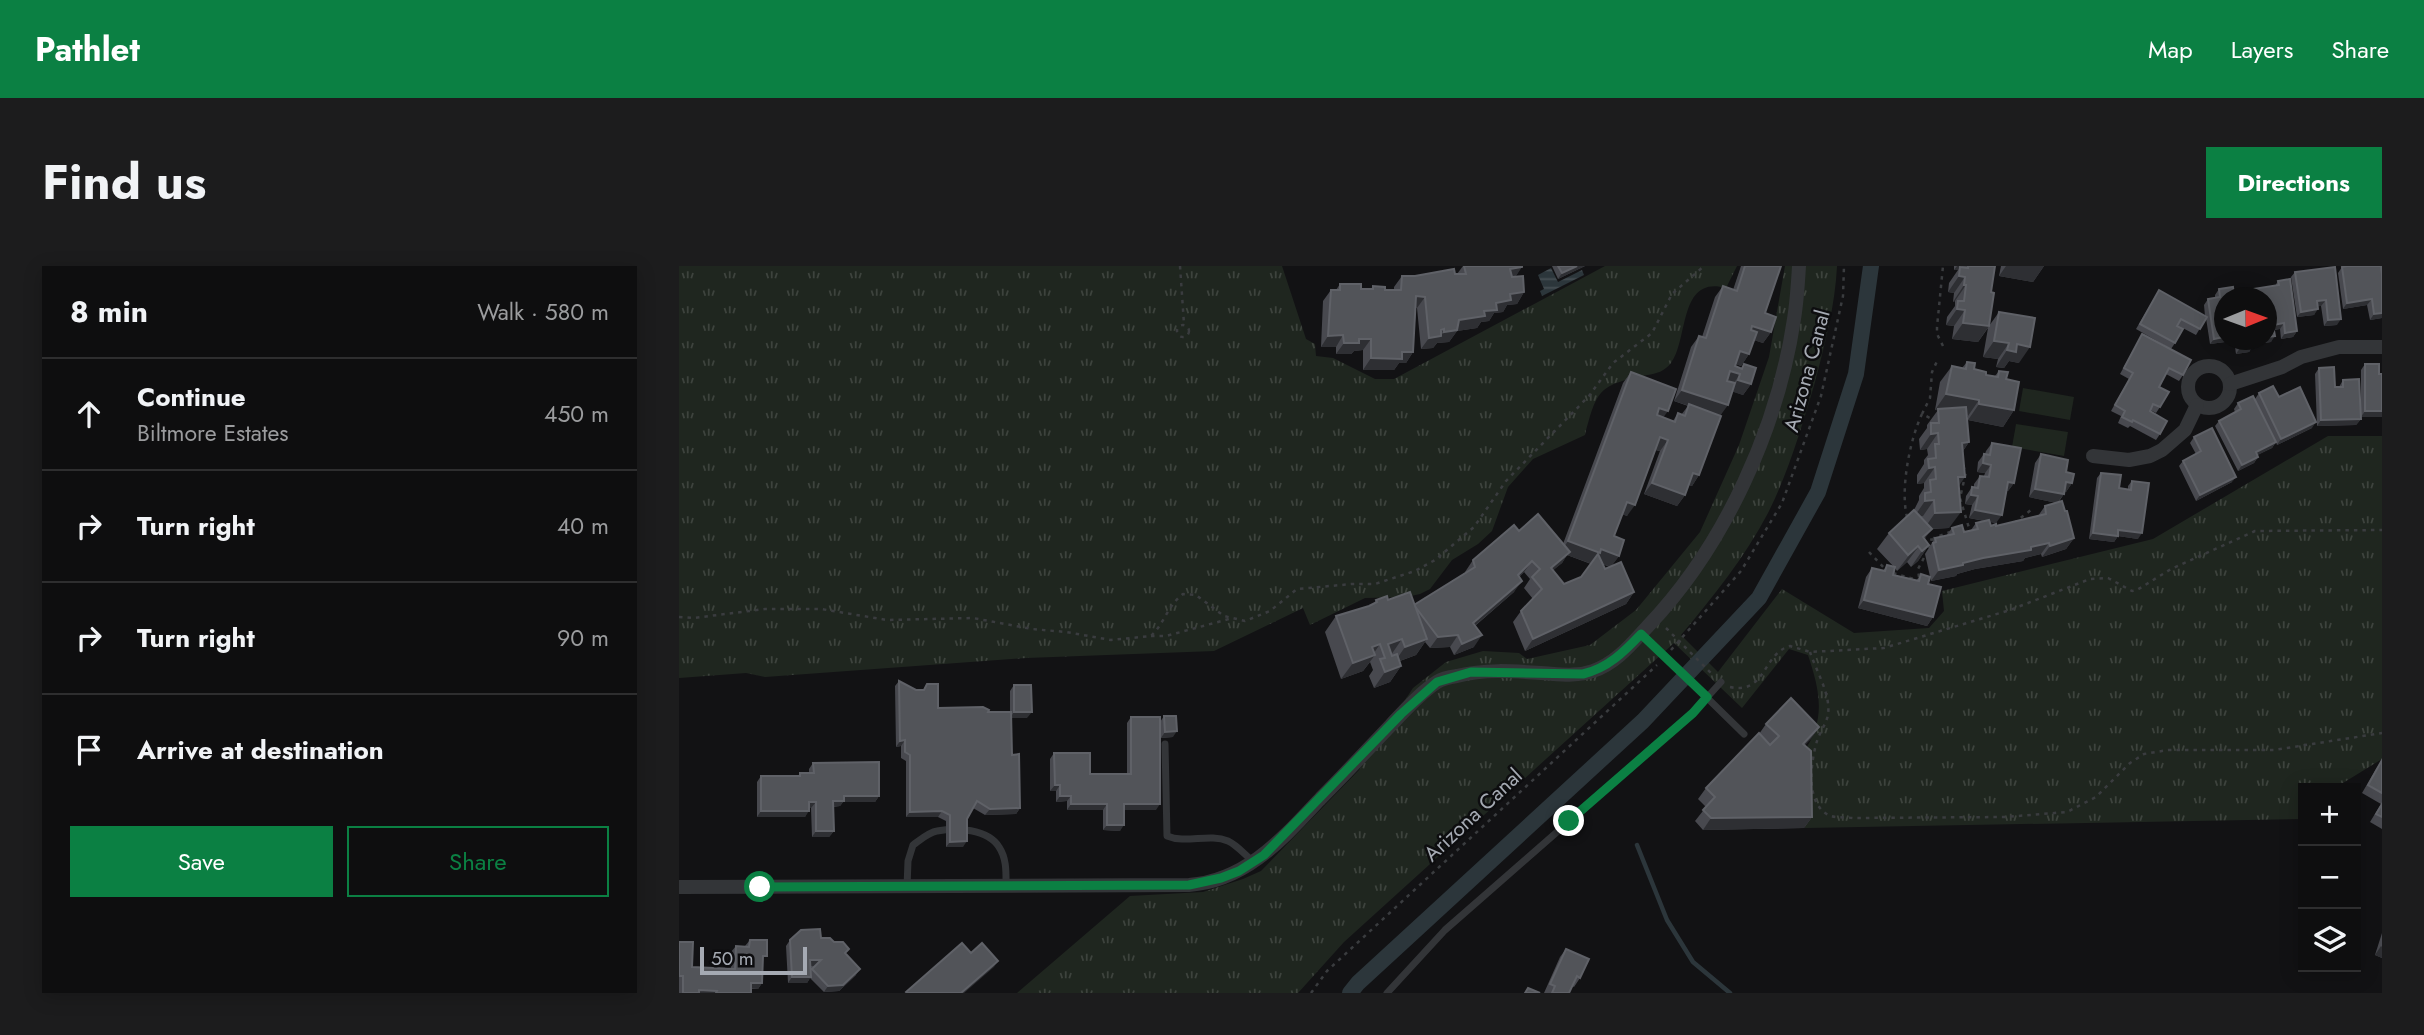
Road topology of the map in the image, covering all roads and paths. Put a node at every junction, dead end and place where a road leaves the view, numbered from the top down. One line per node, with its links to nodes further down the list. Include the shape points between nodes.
1 (1180, 266): 6 (path)
2 (1704, 266): 26 (path, via 1672,294 1652,333 1613,363 1589,396 1506,481 1481,519 1435,560 1375,584 1297,589 1264,613 1245,621)
3 (1799, 266): 27 (street, via 1794,317 1777,394 1742,487 1699,560)
4 (1844, 266): 29 (path, Arizona Canal, via 1843,296 1821,396 1782,503 1741,571)
5 (1943, 266): 7 (path, via 1937,334)
6 (1184, 324)
7 (1943, 346)
8 (2382, 346): 10 (street, via 2326,350)
9 (1938, 359): 12 (path)
10 (2230, 384): 11 (street, via 2223,403 2211,408); 11 (street, via 2218,367 2197,369 2187,387)
11 (2197, 405): 15 (street, via 2185,430 2150,456 2129,460)
12 (1922, 414): 13 (path); 17 (path, via 1906,473)
13 (1936, 421)
14 (1958, 456): 19 (path, via 1966,472 1960,498)
15 (2093, 456)
16 (2031, 510): 18 (path)
17 (1908, 521)
18 (2010, 527)
19 (1969, 528)
20 (2382, 530): 31 (path, via 2255,531 2171,569 2137,590 2108,578 2090,579 2010,610 1884,648)
21 (1956, 531): 23 (path)
22 (1922, 537): 23 (path)
23 (1933, 540): 24 (path, via 1918,569 1920,581 1885,570)
24 (1869, 552)
25 (679, 617): 28 (path, via 821,609 887,620 964,617 1111,640)
26 (1230, 618): 28 (path); 28 (path, via 1196,595 1183,594)
27 (1641, 634): 34 (lane); 38 (street, via 1615,659 1583,674 1471,672 1437,682)
28 (1151, 636)
29 (1678, 642): 30 (path, Arizona Canal); 33 (path)
30 (1670, 652)
31 (1810, 652): 33 (path, via 1784,647 1745,688 1729,687); 35 (path, via 1828,716 1813,759 1813,794 1831,816 2005,817 2067,812 2096,797 2144,754 2274,750)
32 (1660, 662): 42 (path, Arizona Canal, via 1327,971)
33 (1718, 679): 34 (lane)
34 (1704, 694): 36 (lane); 43 (lane, via 1693,713 1445,930)
35 (2382, 733)
36 (1744, 734)
37 (1165, 744): 38 (lane, via 1167,836 1229,841)
38 (1255, 862): 39 (street, via 1195,885)
39 (1006, 886): 41 (street); 41 (lane, via 999,847 970,830 935,831 913,845)
40 (679, 887): 41 (street)
41 (907, 887)
42 (1311, 993)
43 (1387, 993)

